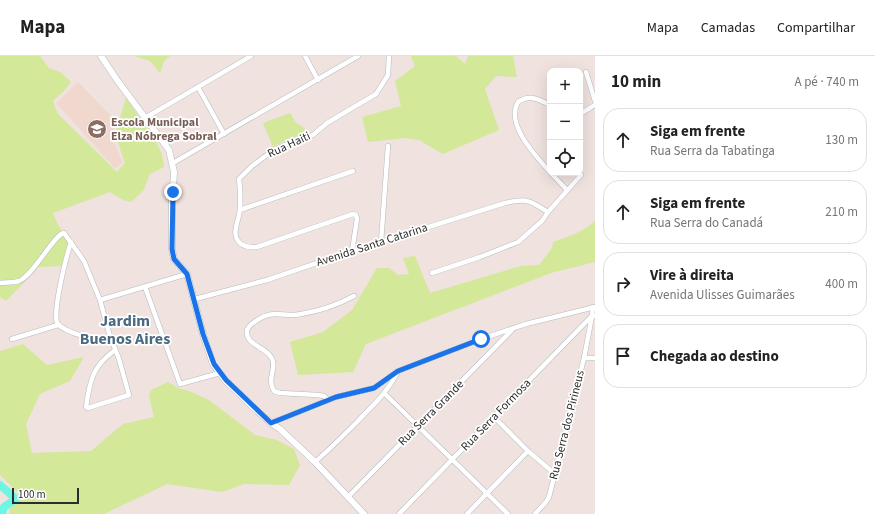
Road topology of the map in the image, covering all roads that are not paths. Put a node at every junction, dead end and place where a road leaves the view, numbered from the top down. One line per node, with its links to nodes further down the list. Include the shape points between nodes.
1 (101, 56): 13 (main road)
2 (251, 56): 8 (street)
3 (305, 56): 7 (street)
4 (358, 56): 7 (street)
5 (389, 56): 22 (street, Rua Haiti, via 388,76 376,94 313,134 279,148 252,166 239,179)
6 (586, 72): 9 (street)
7 (318, 80): 14 (street)
8 (198, 87): 13 (street); 14 (street)
9 (595, 101)
10 (548, 104): 17 (street, via 527,97 518,102 514,112 524,141)
11 (595, 105): 12 (street)
12 (583, 112)
13 (145, 118): 16 (main road, via 169,150)
14 (224, 134): 16 (street)
15 (388, 146): 25 (street)
16 (173, 163): 28 (main road, via 172,249 174,259)
17 (547, 168)
18 (353, 171): 22 (street)
19 (554, 176): 21 (street)
20 (580, 176): 21 (street)
21 (567, 190): 23 (street)
22 (240, 210): 26 (street, Rua Haiti, via 236,237 242,245 252,248 355,214 357,219)
23 (548, 212): 25 (street, Avenida Santa Catarina, via 528,200 516,201); 27 (street, via 542,221 518,242)
24 (72, 242): 29 (street, via 65,234 60,234 25,277 19,281); 33 (street, via 84,261); 36 (street, via 65,263 57,308)
25 (381, 242): 26 (street, Avenida Santa Catarina)
26 (352, 251): 32 (street, Avenida Santa Catarina, via 267,280)
27 (432, 273)
28 (187, 274): 30 (street); 32 (main road)
29 (0, 283)
30 (145, 287): 33 (street); 44 (street, via 180,384)
31 (354, 296): 46 (street, via 334,306 301,314 267,315 252,323 247,330 251,342 271,357 273,363 270,383 274,391 318,395)
32 (194, 299): 44 (main road, via 203,334)
33 (100, 300): 39 (street)
34 (594, 307): 35 (street, Rua Serra dos Pirineus); 37 (street)
35 (594, 316): 41 (street, Rua Serra dos Pirineus); 47 (street, Rua Serra Formosa)
36 (58, 324): 38 (street); 39 (street, via 91,339)
37 (513, 329): 43 (street); 49 (street, Rua Serra Grande)
38 (12, 339)
39 (112, 341): 40 (street)
40 (115, 350): 40 (street, via 94,371 90,381 86,407 88,408 129,395)
41 (584, 358): 42 (street); 53 (street, Rua Serra dos Pirineus)
42 (595, 358)
43 (398, 371): 45 (street); 46 (street, via 374,388 343,394)
44 (220, 373): 48 (main road)
45 (384, 394): 49 (street); 52 (street)
46 (328, 400): 48 (street)
47 (494, 417): 50 (street); 51 (street, Rua Serra Formosa)
48 (271, 423): 52 (main road)
49 (418, 426): 51 (street); 55 (street, Rua Serra Grande)
50 (528, 451): 53 (street); 54 (street)
51 (452, 460): 54 (street); 57 (street, Rua Serra Formosa)
52 (315, 462): 55 (main road)
53 (555, 474): 60 (street, Rua Serra dos Pirineus, via 549,497)
54 (488, 493): 58 (street); 59 (street)
55 (348, 497): 56 (main road)
56 (364, 514)
57 (399, 514)
58 (468, 514)
59 (508, 514)
60 (535, 514)

